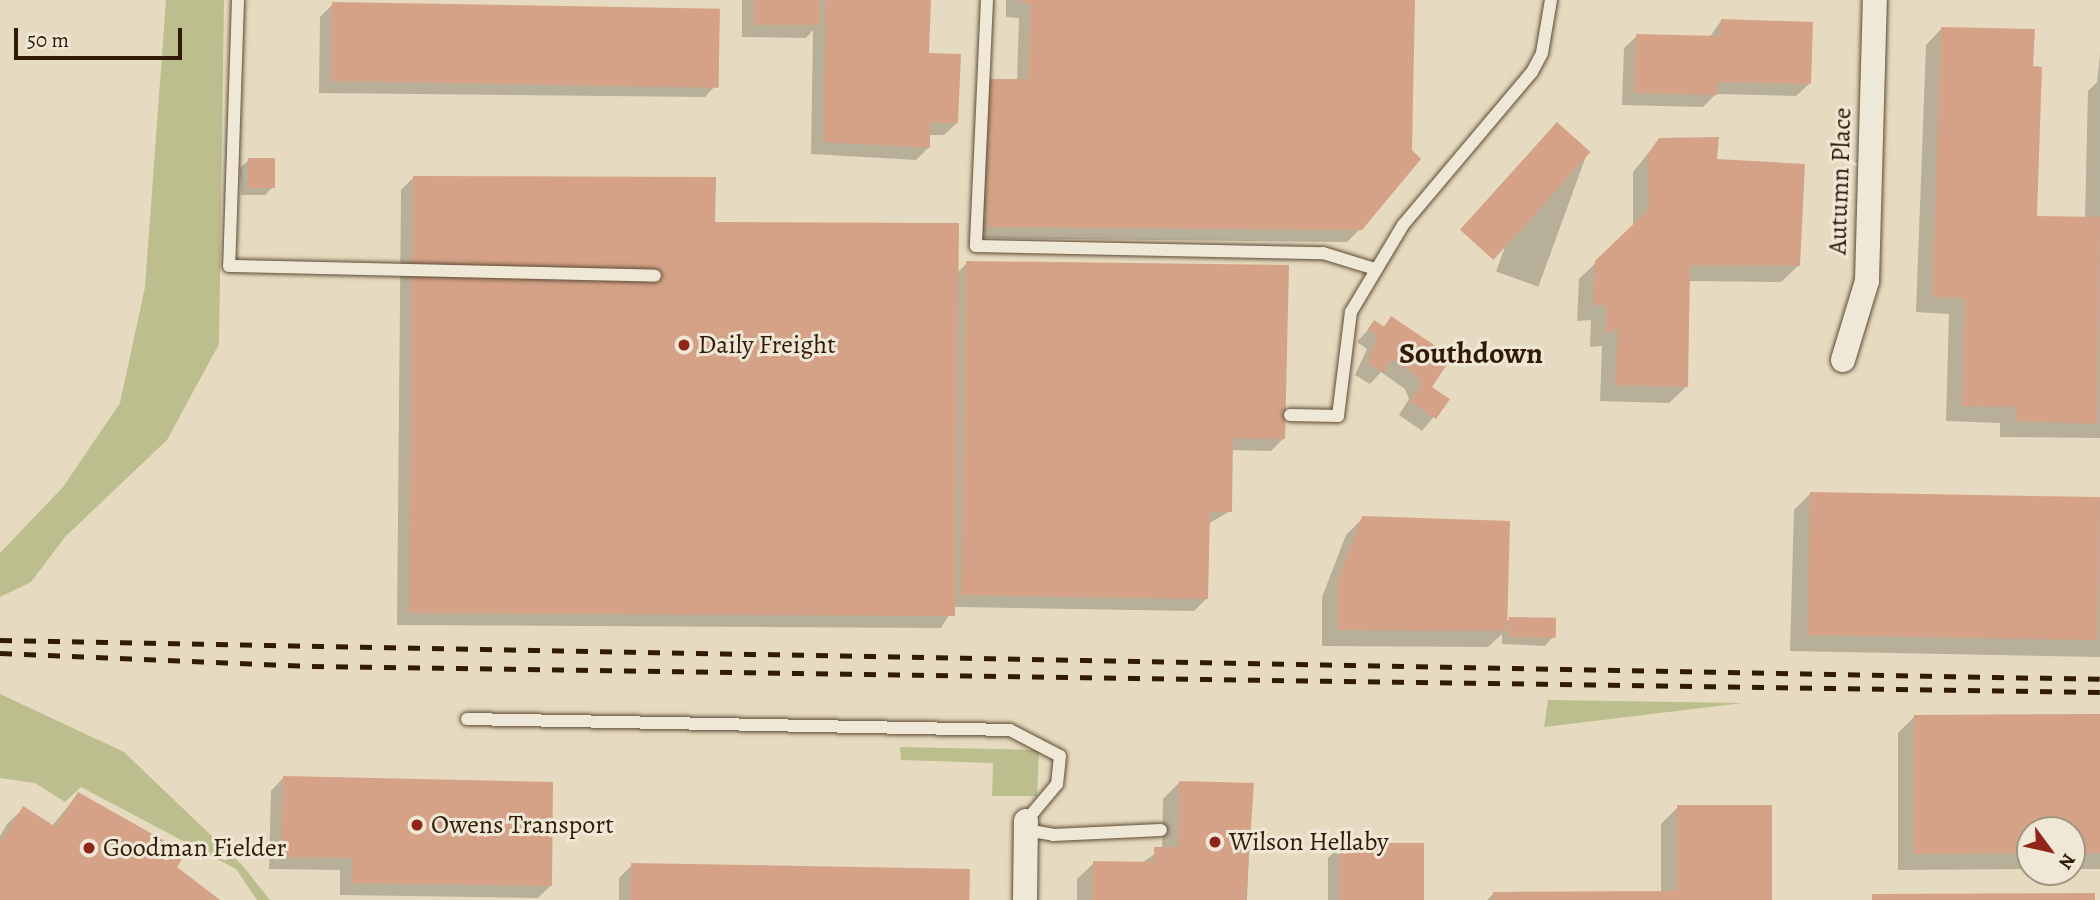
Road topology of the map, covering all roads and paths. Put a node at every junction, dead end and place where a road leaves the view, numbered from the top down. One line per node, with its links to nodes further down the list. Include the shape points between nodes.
1 (237, 0): 6 (lane, via 229,266)
2 (987, 0): 5 (lane, via 976,246 1323,253)
3 (1551, 0): 5 (lane, via 1542,53 1532,72 1435,183)
4 (1875, 0): 7 (street, Autumn Place, via 1867,281)
5 (1376, 269): 8 (lane, via 1351,312 1338,416)
6 (654, 276)
7 (1843, 360)
8 (1290, 415)
9 (467, 719): 10 (lane, via 1010,730 1060,756 1057,784)
10 (1026, 826): 11 (lane); 12 (street)
11 (1161, 830)
12 (1025, 900)

